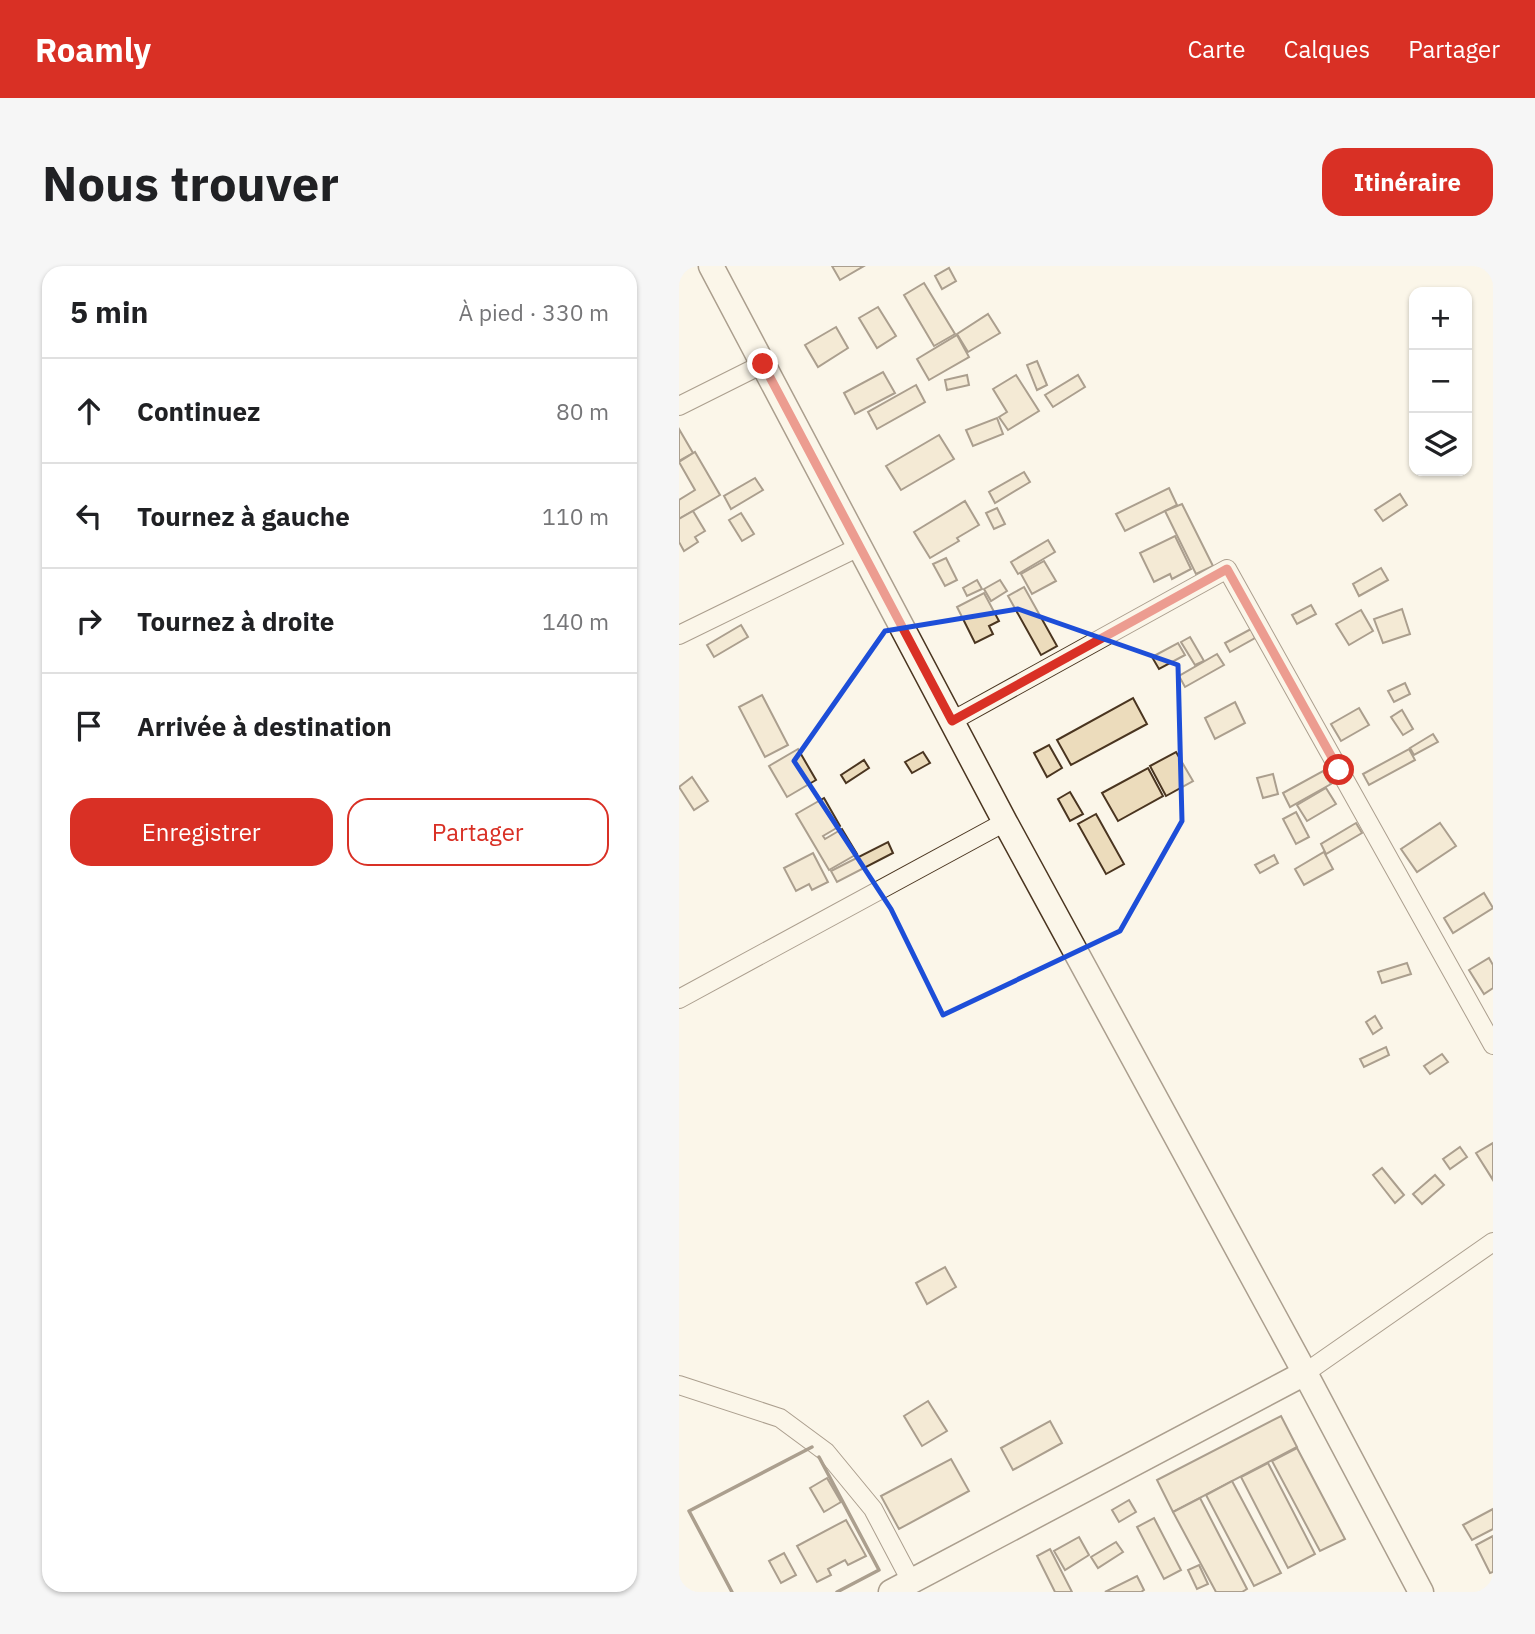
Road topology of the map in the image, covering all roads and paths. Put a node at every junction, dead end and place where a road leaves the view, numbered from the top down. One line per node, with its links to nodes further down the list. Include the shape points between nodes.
1 (711, 266): 2 (street)
2 (763, 364): 3 (street); 4 (street)
3 (679, 406)
4 (859, 547): 5 (street); 6 (street)
5 (679, 635)
6 (952, 721): 7 (street); 9 (street, via 1227,569)
7 (1005, 822): 8 (street); 11 (street)
8 (679, 999)
9 (1493, 1045)
10 (1493, 1242): 11 (street)
11 (1305, 1373): 13 (street); 14 (street)
12 (679, 1385): 13 (street, via 780,1418 825,1452 873,1509)
13 (901, 1587)
14 (1421, 1592)

